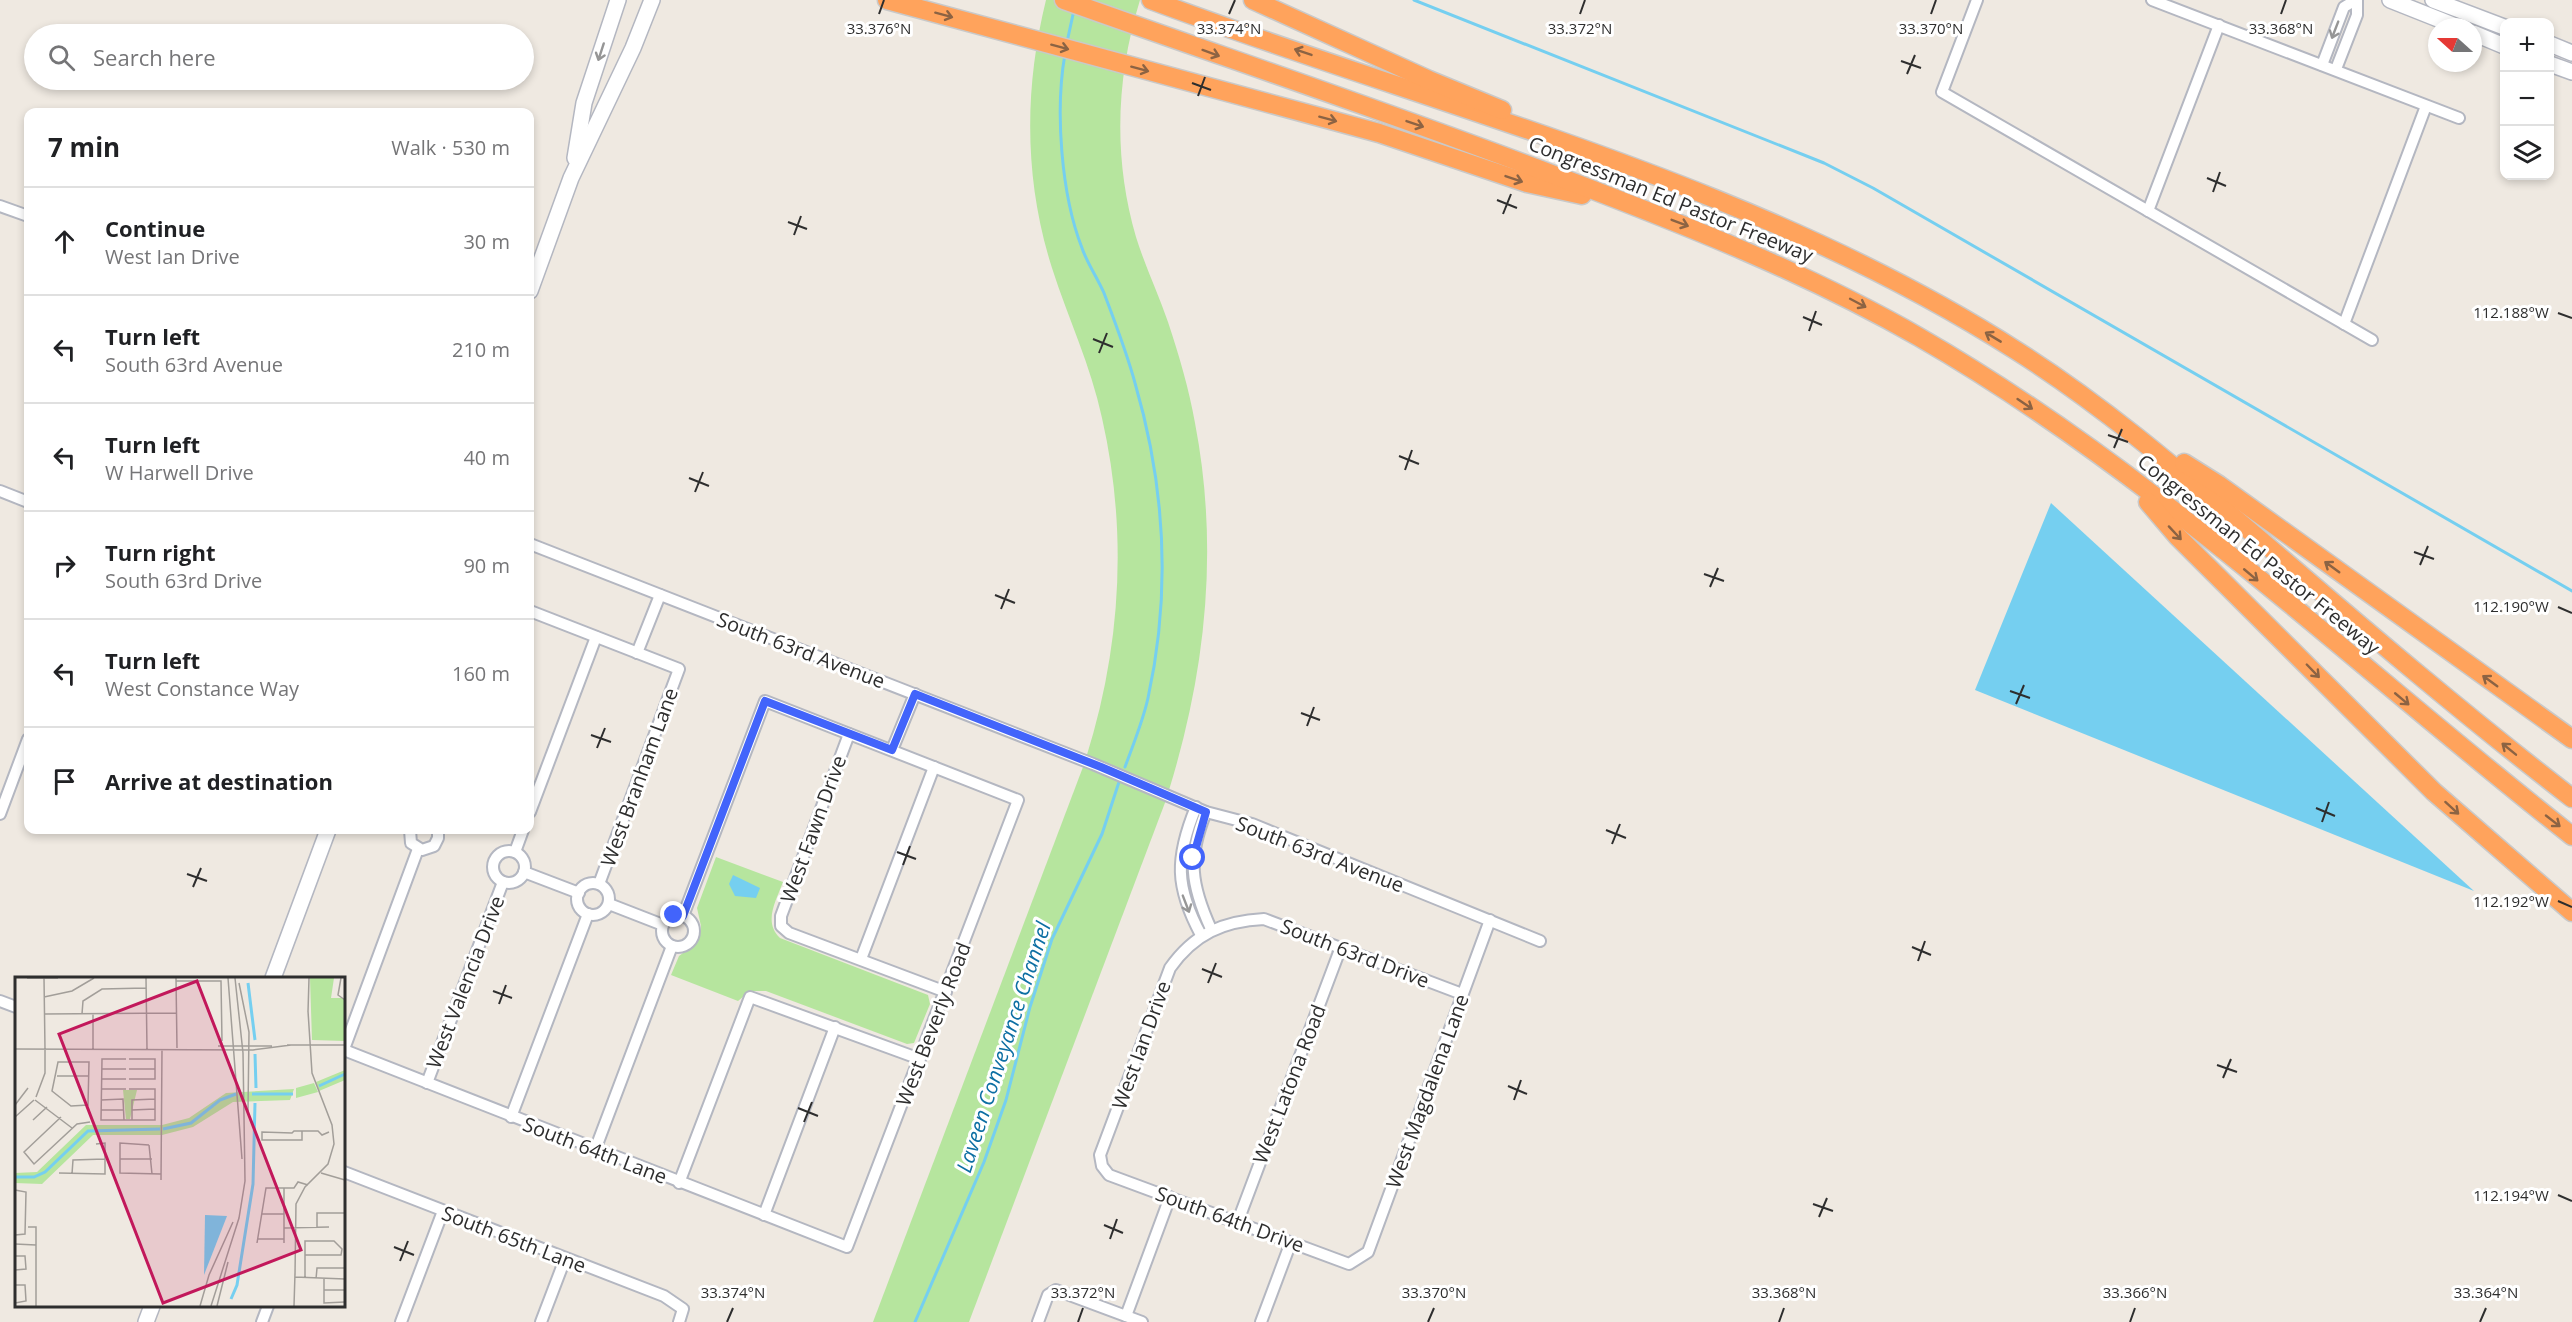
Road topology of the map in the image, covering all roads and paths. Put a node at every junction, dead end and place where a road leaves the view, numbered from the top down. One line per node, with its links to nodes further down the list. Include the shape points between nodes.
1 (618, 0): 26 (main road, one-way to 26, via 584,103)
2 (652, 0): 26 (main road)
3 (887, 0): 27 (highway, one-way to 27, via 1379,134 1527,183)
4 (1064, 0): 27 (highway, Congressman Ed Pastor Freeway, one-way to 27, via 1482,147)
5 (1151, 0): 25 (highway, Congressman Ed Pastor Freeway, one-way to 5)
6 (1253, 0): 25 (highway, via 1429,80 1594,145)
7 (1977, 0): 29 (street, via 1942,92)
8 (2152, 0): 14 (street)
9 (2357, 0): 19 (street, one-way to 19, via 2344,7); 21 (street, via 2357,15)
10 (2390, 0): 12 (main road)
11 (2433, 0): 13 (main road)
12 (2435, 18)
13 (2500, 25)
14 (2219, 26): 19 (street); 29 (street)
15 (2482, 37): 16 (main road)
16 (2500, 44)
17 (2554, 46): 18 (main road)
18 (2572, 53)
19 (2322, 65): 21 (street)
20 (2554, 65): 22 (main road)
21 (2336, 69): 23 (street)
22 (2572, 72)
23 (2426, 106): 24 (street); 32 (street)
24 (2459, 118)
25 (1635, 169): 34 (highway, Congressman Ed Pastor Freeway, one-way to 25, via 2015,349 1923,296 1818,243)
26 (571, 178): 31 (main road)
27 (1626, 202): 35 (highway, Congressman Ed Pastor Freeway, one-way to 35, via 1788,268 1866,308 1970,367)
28 (0, 206): 30 (street)
29 (2148, 211): 32 (street)
30 (24, 215)
31 (534, 280)
32 (2344, 324): 33 (street)
33 (2372, 340)
34 (2129, 428): 45 (highway, one-way to 34, via 2219,485); 49 (highway, Congressman Ed Pastor Freeway, one-way to 34, via 2425,680)
35 (2123, 473): 57 (highway, Congressman Ed Pastor Freeway, one-way to 57); 65 (highway, one-way to 65, via 2177,536 2417,776)
36 (0, 491): 37 (street)
37 (24, 500)
38 (534, 546): 39 (street, South 63rd Avenue)
39 (660, 595): 42 (street); 43 (street, South 63rd Avenue)
40 (534, 613): 41 (street)
41 (596, 637): 42 (street); 50 (street)
42 (638, 653): 62 (street, West Branham Lane, via 679,669)
43 (915, 694): 47 (street); 51 (street, South 63rd Avenue)
44 (849, 734): 47 (street); 67 (street, via 765,701); 74 (street, West Fawn Drive, via 781,916 781,926 789,933)
45 (2572, 739)
46 (24, 750): 52 (street)
47 (892, 750): 48 (street)
48 (934, 767): 74 (street); 76 (street, West Beverly Road, via 1018,800)
49 (2572, 798)
50 (534, 801)
51 (1201, 810): 68 (street, South 63rd Avenue, via 1252,824); 70 (street, via 1187,829 1179,875 1188,910)
52 (0, 814)
53 (327, 834): 75 (main road)
54 (410, 834): 58 (street, via 411,843)
55 (438, 834): 58 (street, via 434,846)
56 (521, 834): 59 (street, West Valencia Drive)
57 (2572, 836)
58 (418, 849): 81 (street)
59 (514, 852): 60 (street, via 522,858); 61 (street, West Valencia Drive, via 504,852 495,858 495,874)
60 (524, 872): 61 (street, West Valencia Drive, via 513,882); 63 (street)
61 (503, 882): 84 (street, West Valencia Drive)
62 (599, 884): 63 (street, West Branham Lane, via 589,884); 64 (street, West Branham Lane, via 609,895)
63 (579, 893): 66 (street, via 578,903)
64 (609, 904): 66 (street, via 598,914); 69 (street)
65 (2572, 912)
66 (588, 914): 85 (street)
67 (683, 916): 69 (street, via 669,917); 72 (street, via 693,925 692,939 685,945)
68 (1490, 920): 71 (street, South 63rd Avenue); 77 (street, West Magdalena Lane)
69 (663, 925): 72 (street, via 664,939)
70 (1206, 932): 73 (street, South 63rd Drive, via 1264,919); 87 (street, West Ian Drive, via 1190,943 1170,968 1100,1155)
71 (1540, 941)
72 (672, 946): 86 (street)
73 (1341, 947): 77 (street, South 63rd Drive); 93 (street, West Latona Road)
74 (861, 959): 76 (street)
75 (273, 977)
76 (946, 992): 83 (street, West Beverly Road)
77 (1462, 994): 97 (street, West Magdalena Lane, via 1368,1252)
78 (0, 1001): 79 (street)
79 (15, 1007)
80 (836, 1028): 83 (street); 89 (street, via 750,997); 92 (street)
81 (345, 1047)
82 (345, 1050): 84 (street, South 64th Lane)
83 (920, 1059): 95 (street, West Beverly Road)
84 (427, 1083): 85 (street, South 64th Lane)
85 (511, 1117): 86 (street, South 64th Lane)
86 (595, 1150): 89 (street, South 64th Lane)
87 (1102, 1166): 90 (street, South 64th Drive, via 1109,1175)
88 (345, 1172): 91 (street, South 65th Lane)
89 (679, 1183): 92 (street, South 64th Lane)
90 (1170, 1197): 93 (street, South 64th Drive); 100 (street)
91 (443, 1211): 96 (street, South 65th Lane); 103 (street)
92 (764, 1215): 95 (street, South 64th Lane)
93 (1238, 1221): 94 (street, South 64th Drive)
94 (1291, 1242): 97 (street, South 64th Drive, via 1349,1264); 108 (street)
95 (847, 1247)
96 (565, 1259): 104 (street); 105 (street, South 65th Lane, via 664,1296 683,1309)
97 (1360, 1259)
98 (151, 1307): 101 (main road)
99 (267, 1307): 102 (street)
100 (1126, 1316): 106 (street, via 1056,1290 1048,1294); 107 (street)
101 (146, 1322)
102 (262, 1322)
103 (401, 1322)
104 (540, 1322)
105 (679, 1322)
106 (1038, 1322)
107 (1142, 1322)
108 (1261, 1322)

